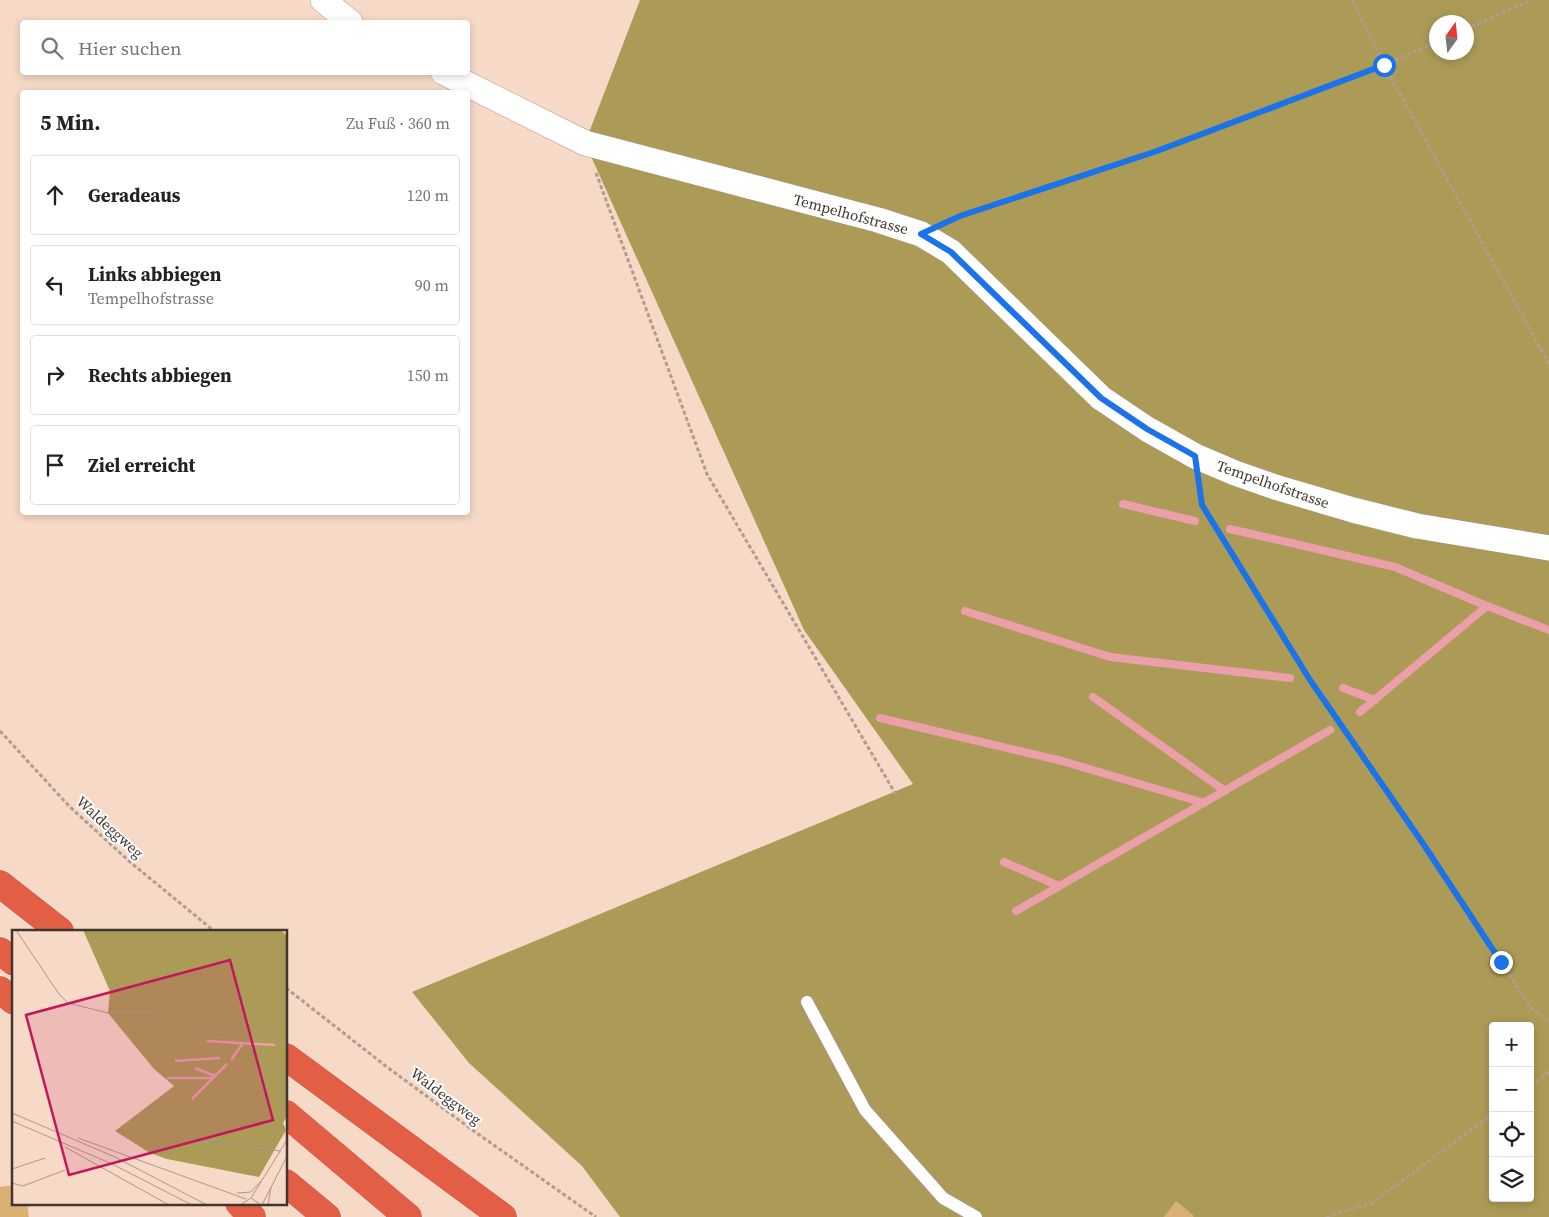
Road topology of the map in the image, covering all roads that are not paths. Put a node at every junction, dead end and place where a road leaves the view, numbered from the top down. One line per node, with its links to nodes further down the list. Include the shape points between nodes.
1 (323, 0): 2 (street)
2 (348, 20)
3 (449, 75): 4 (street, Tempelhofstrasse, via 585,143 921,234 951,252 1101,398 1195,456 1275,487 1353,510 1417,526)
4 (1549, 548)
5 (0, 884): 6 (highway)
6 (58, 928)
7 (0, 951): 8 (highway)
8 (12, 960)
9 (0, 990): 10 (highway)
10 (12, 999)
11 (807, 1002): 20 (lane, via 864,1110 943,1198)
12 (288, 1058): 19 (highway)
13 (288, 1116): 18 (highway)
14 (288, 1185): 17 (highway)
15 (239, 1204): 16 (highway)
16 (252, 1217)
17 (327, 1217)
18 (408, 1217)
19 (503, 1217)
20 (976, 1217)

